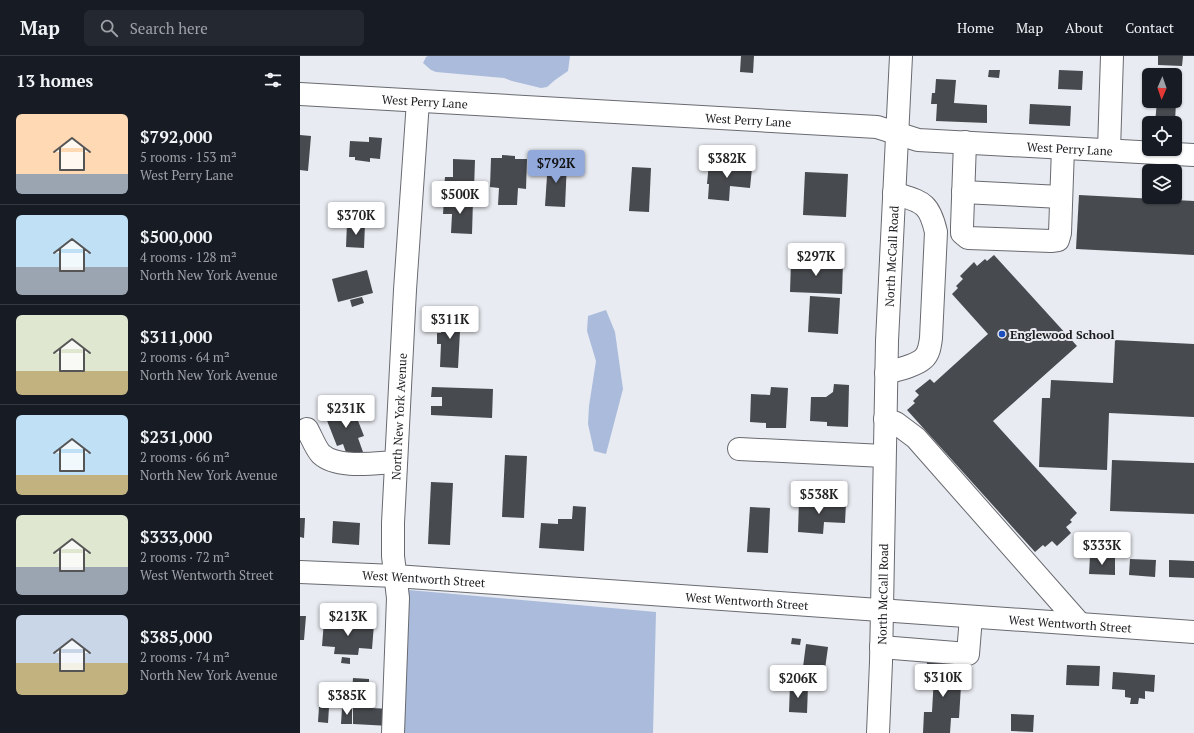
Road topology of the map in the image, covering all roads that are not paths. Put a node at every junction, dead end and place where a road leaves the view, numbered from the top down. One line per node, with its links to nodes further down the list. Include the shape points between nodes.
1 (901, 56): 5 (street, North McCall Road)
2 (1112, 56): 8 (street)
3 (300, 94): 4 (street, West Perry Lane)
4 (418, 101): 5 (street, West Perry Lane, via 877,127); 18 (street, North New York Avenue)
5 (897, 133): 6 (street, West Perry Lane, via 918,140); 11 (street, North McCall Road)
6 (965, 142): 7 (street, West Perry Lane); 10 (street)
7 (1063, 148): 8 (street, West Perry Lane); 12 (street)
8 (1109, 150): 9 (street, West Perry Lane)
9 (1194, 154)
10 (963, 192): 12 (street); 12 (street, via 962,234 968,238 1058,240)
11 (894, 193): 13 (street, North McCall Road); 13 (street, via 918,201 928,209 933,219 936,239 929,350 923,359)
12 (1061, 197)
13 (886, 374): 14 (street, North McCall Road)
14 (885, 419): 17 (street, North McCall Road); 23 (street, via 896,423 916,438)
15 (307, 429): 18 (street, via 320,453 333,461 353,464)
16 (739, 449): 17 (street)
17 (884, 456): 21 (street, North McCall Road)
18 (396, 462): 20 (street, North New York Avenue)
19 (300, 572): 20 (street, West Wentworth Street)
20 (394, 576): 21 (street, West Wentworth Street); 26 (street, North New York Avenue, via 398,598)
21 (881, 611): 22 (street, West Wentworth Street); 25 (street, North McCall Road)
22 (971, 617): 23 (street, West Wentworth Street); 25 (street, via 968,654)
23 (1080, 624): 24 (street, West Wentworth Street)
24 (1194, 632)
25 (881, 647): 27 (street, North McCall Road)
26 (394, 733)
27 (878, 733)

